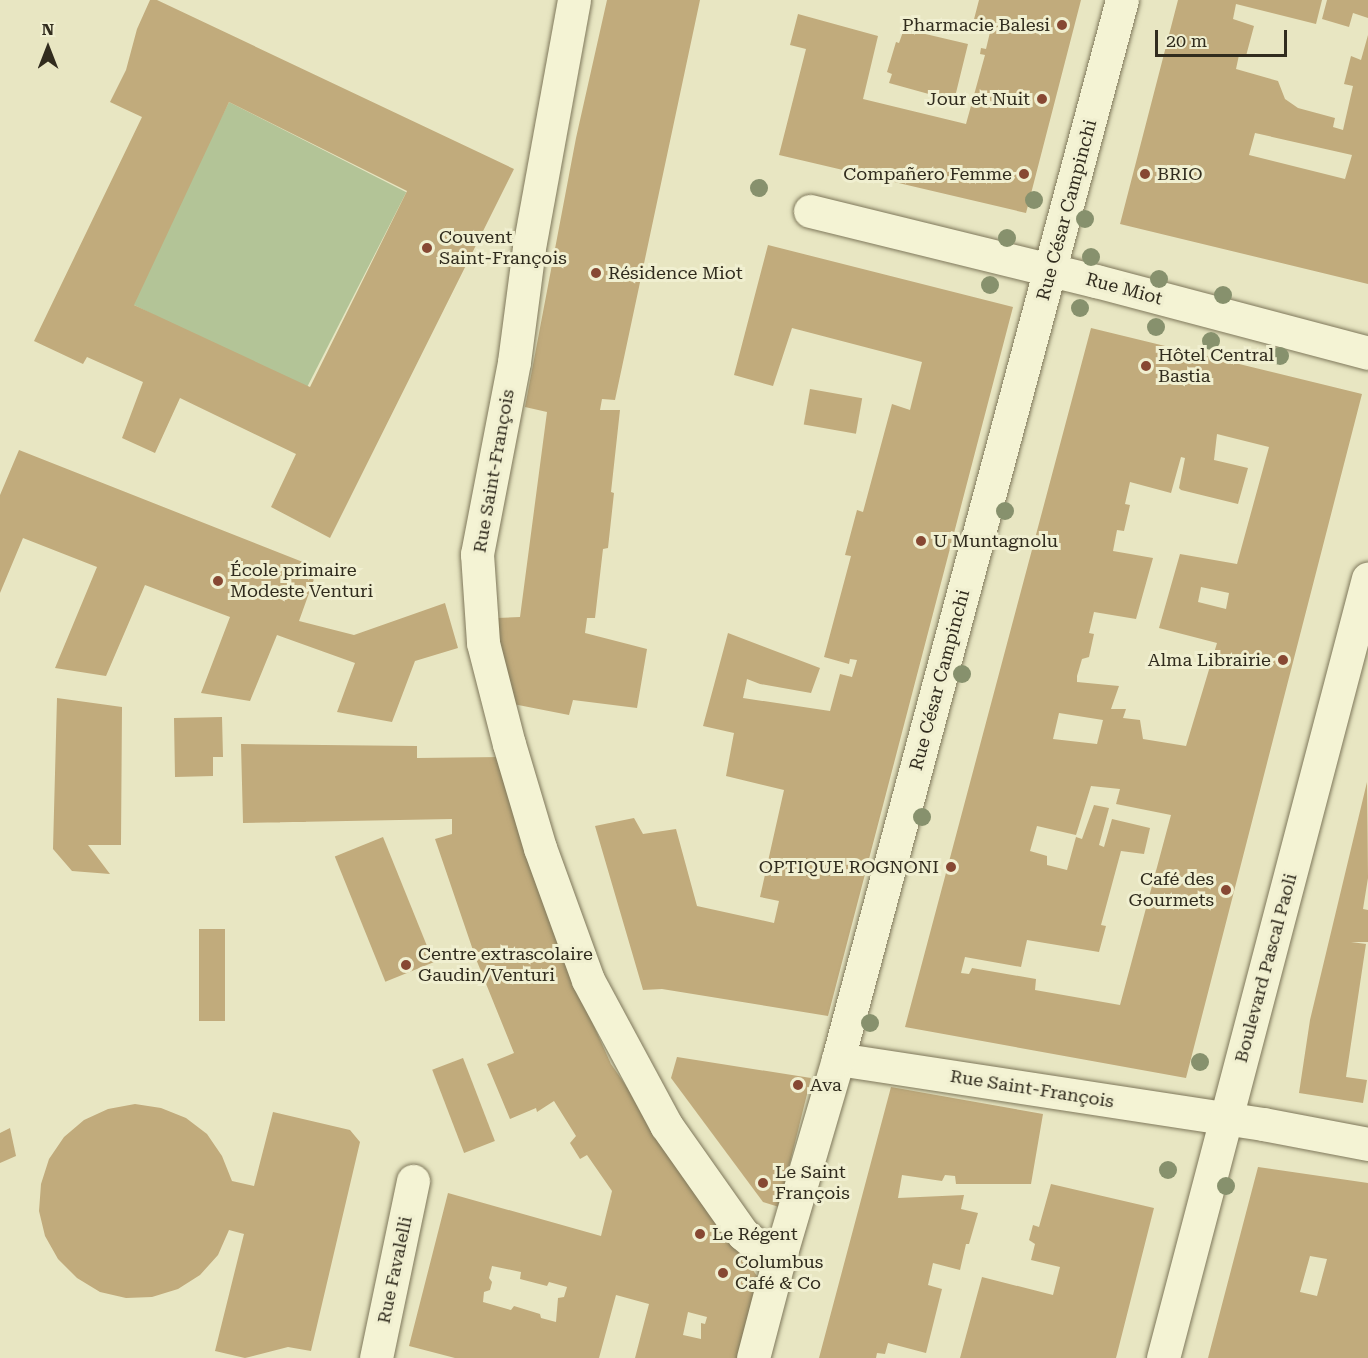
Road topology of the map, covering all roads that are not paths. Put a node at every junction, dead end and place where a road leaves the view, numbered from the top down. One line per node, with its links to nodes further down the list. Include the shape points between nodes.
1 (574, 0): 11 (street, Rue Saint-François, via 529,248 514,362 477,554 483,643 540,848 588,980 666,1125 743,1234)
2 (1122, 0): 4 (street, Rue César Campinchi)
3 (810, 211): 4 (street, Rue Miot)
4 (1051, 270): 5 (street, Rue Miot); 7 (street, Rue César Campinchi)
5 (1368, 353)
6 (1368, 578): 8 (street, Boulevard Pascal Paoli)
7 (838, 1059): 8 (street, Rue Saint-François); 11 (street, Rue César Campinchi)
8 (1226, 1120): 9 (street, Rue Saint-François); 14 (street, Boulevard Pascal Paoli)
9 (1368, 1144)
10 (413, 1181): 12 (street, Rue Favalelli)
11 (778, 1263): 13 (street, Rue César Campinchi)
12 (376, 1358)
13 (753, 1358)
14 (1163, 1358)

